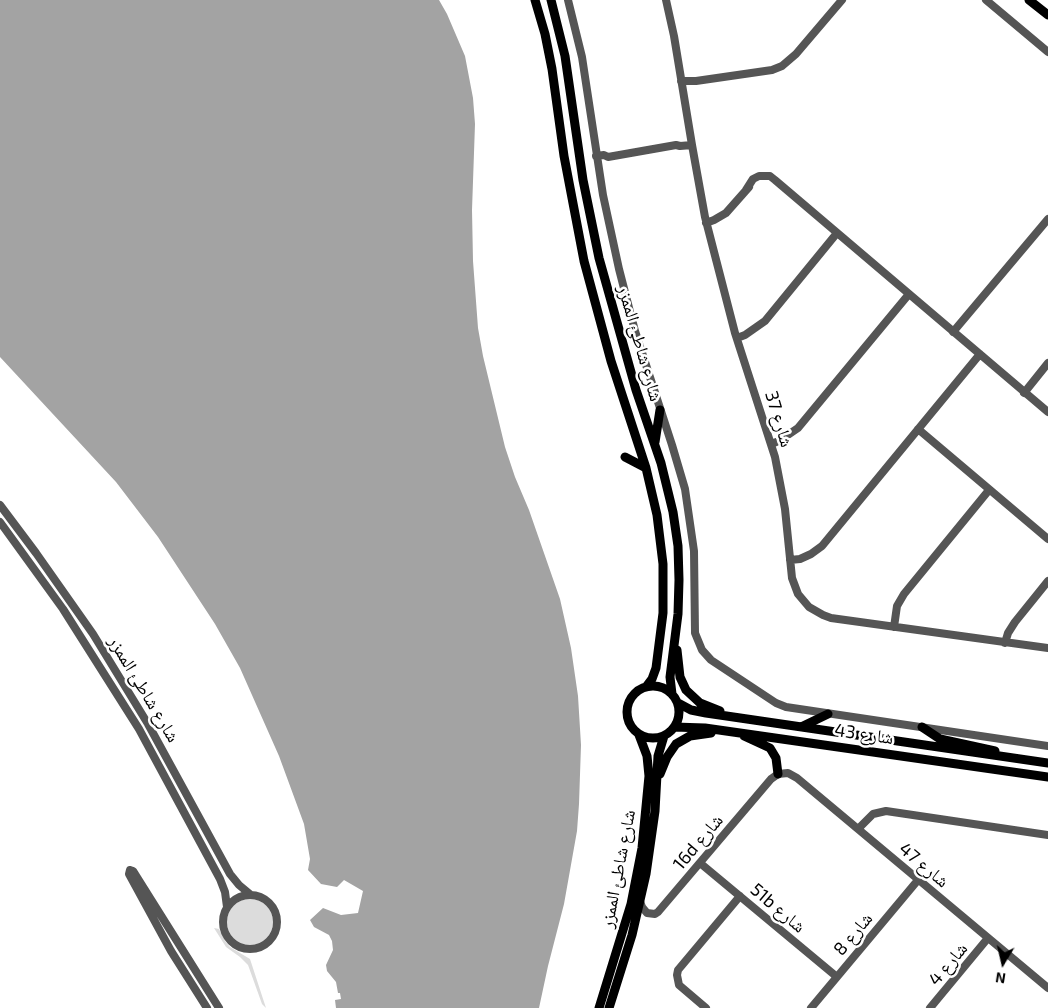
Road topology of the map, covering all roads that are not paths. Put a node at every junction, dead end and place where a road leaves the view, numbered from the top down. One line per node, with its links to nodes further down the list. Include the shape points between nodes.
1 (535, 0): 32 (main road, شارع شاطئ الممزر, via 552,69 584,261)
2 (551, 0): 30 (main road, شارع شاطئ الممزر, via 565,56 583,180 599,258 628,363)
3 (568, 0): 16 (street, via 582,57)
4 (666, 0): 14 (street, شارع 37)
5 (842, 0): 14 (street, via 792,59 782,66)
6 (986, 0): 10 (street)
7 (1001, 0): 10 (street)
8 (1029, 0): 12 (main road)
9 (1038, 0): 11 (main road)
10 (995, 8): 13 (street)
11 (1048, 8)
12 (1048, 16)
13 (1048, 52)
14 (682, 84): 15 (street, شارع 37)
15 (691, 142): 16 (street); 18 (street, شارع 37)
16 (597, 159): 26 (street, via 627,300)
17 (1048, 219): 21 (street)
18 (706, 220): 19 (street, via 730,210 753,179 764,175 770,176); 22 (street, شارع 37)
19 (837, 233): 20 (street); 22 (street, via 765,321 745,335)
20 (909, 294): 21 (street); 29 (street, via 798,428 779,441)
21 (954, 332): 23 (street)
22 (736, 335): 29 (street, شارع 37)
23 (980, 354): 25 (street); 28 (street)
24 (1048, 363): 25 (street)
25 (1024, 392): 27 (street)
26 (660, 410): 30 (main road); 46 (street, via 677,460 690,518 695,567 695,633 699,646 711,660 776,703)
27 (1048, 412)
28 (918, 429): 33 (street); 37 (street, via 822,546 800,559)
29 (771, 441): 37 (street, شارع 37, via 782,490)
30 (655, 443): 40 (main road, شارع شاطئ الممزر, via 676,529 679,580)
31 (626, 457): 32 (main road)
32 (646, 468): 43 (main road, شارع شاطئ الممزر, via 658,515 664,580 659,653 655,674)
33 (989, 490): 36 (street); 39 (street, via 904,594 897,606)
34 (0, 505): 64 (street, شارع شاطئ الممزر, via 93,634 148,724 230,874)
35 (0, 522): 67 (street, شارع شاطئ الممزر, via 68,617 139,729 220,879)
36 (1048, 540)
37 (790, 557): 39 (street, شارع 37, via 798,594 816,612 831,618)
38 (1048, 581): 41 (street, via 1015,622)
39 (894, 627): 41 (street, شارع 37)
40 (676, 630): 44 (main road, شارع شاطئ الممزر, via 670,677); 47 (main road, via 679,672 686,690 700,703)
41 (1008, 643): 42 (street, شارع 37)
42 (1048, 648)
43 (646, 687): 44 (main road, via 662,688); 52 (main road, via 636,693 627,709 628,721)
44 (672, 694): 45 (main road)
45 (678, 703): 47 (main road, شارع 43, via 691,710); 48 (main road, via 679,716)
46 (828, 714): 49 (main road); 50 (street)
47 (739, 718): 49 (main road, شارع 43)
48 (674, 727): 51 (main road, شارع 43); 53 (main road)
49 (801, 727): 55 (main road, شارع 43)
50 (922, 727): 54 (street); 55 (main road, via 940,739 991,749)
51 (737, 732): 57 (main road, via 770,748 776,758); 58 (main road, شارع 43); 59 (main road, via 696,734 680,741 666,757)
52 (639, 735): 53 (main road); 75 (main road, شارع شاطئ الممزر, via 647,756 649,776 642,848 631,904)
53 (664, 736): 59 (main road, شارع شاطئ الممزر, via 658,756)
54 (1048, 746)
55 (1009, 758): 56 (main road, شارع 43)
56 (1048, 763)
57 (778, 774): 60 (street, شارع 47, via 788,773 797,778); 62 (street, 16d شارع)
58 (1048, 777)
59 (657, 784): 66 (main road, شارع شاطئ الممزر)
60 (858, 830): 61 (street, via 873,814 886,811); 63 (street, شارع 47)
61 (1048, 835)
62 (700, 863): 65 (street, 51b شارع); 66 (street, 16d شارع, via 658,912 647,913)
63 (918, 880): 68 (street, شارع 47); 71 (street, شارع 8)
64 (251, 895): 67 (street, via 237,898); 67 (street, via 266,900 276,913 277,929 264,946 247,950 228,939 222,923)
65 (740, 896): 71 (street, 51b شارع); 77 (street, via 678,970 679,985)
66 (640, 901): 76 (main road, شارع شاطئ الممزر)
67 (227, 907)
68 (988, 938): 72 (street, شارع 47); 79 (street, شارع 4)
69 (180, 945): 70 (street, via 174,945); 70 (street, via 130,870); 74 (street)
70 (171, 952): 73 (street)
71 (837, 977): 78 (street, شارع 8)
72 (1048, 988)
73 (207, 1008)
74 (219, 1008)
75 (599, 1008)
76 (609, 1008)
77 (706, 1008)
78 (811, 1008)
79 (930, 1008)

